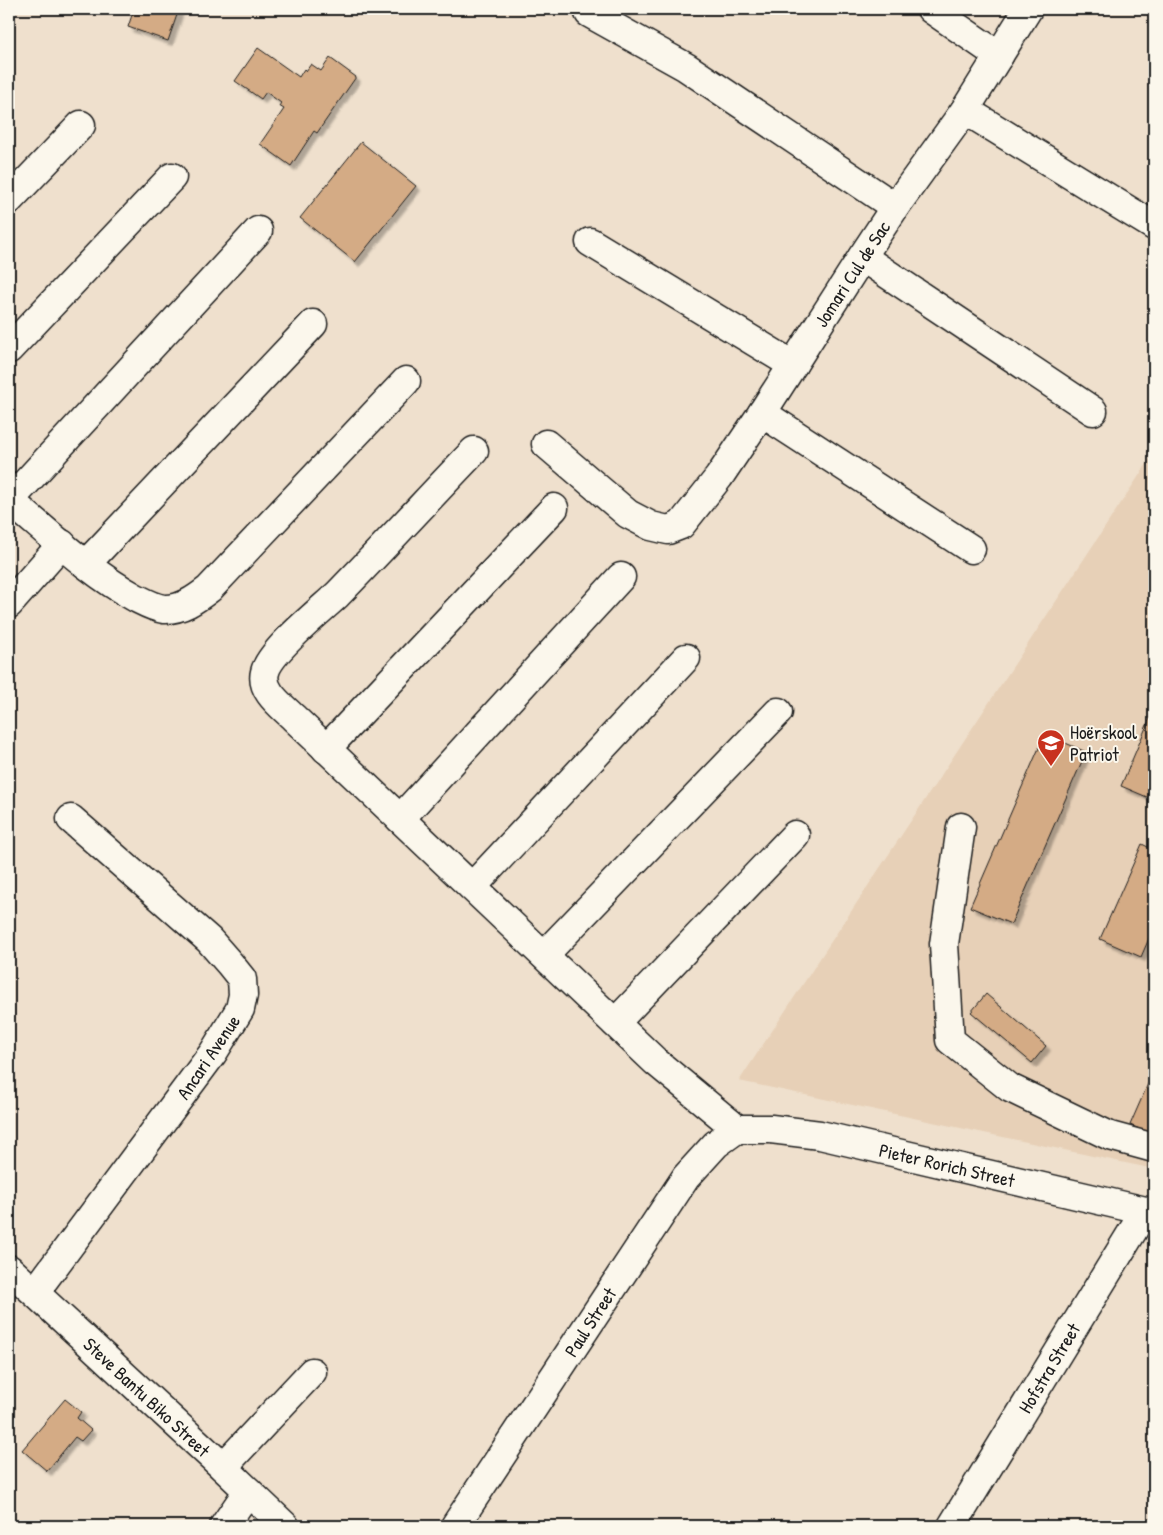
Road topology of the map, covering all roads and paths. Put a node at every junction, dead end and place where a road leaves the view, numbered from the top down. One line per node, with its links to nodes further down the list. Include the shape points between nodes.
1 (931, 9): 4 (street)
2 (1028, 9): 4 (street, Jomari Cul de Sac)
3 (589, 13): 9 (street, via 686,67)
4 (999, 56): 5 (street, Jomari Cul de Sac)
5 (965, 110): 9 (street, Jomari Cul de Sac); 10 (street)
6 (81, 125): 8 (street)
7 (172, 177): 15 (street)
8 (9, 200)
9 (895, 207): 13 (street, Jomari Cul de Sac)
10 (1154, 226)
11 (258, 231): 22 (street)
12 (590, 242): 16 (street)
13 (862, 257): 16 (street, Jomari Cul de Sac); 18 (street)
14 (313, 324): 26 (street)
15 (9, 349)
16 (793, 365): 19 (street, Jomari Cul de Sac)
17 (406, 381): 26 (street, via 209,589 194,600 164,609 147,604)
18 (1093, 410)
19 (762, 413): 20 (street, Jomari Cul de Sac, via 696,507 681,525 668,530 651,526 628,514); 25 (street)
20 (546, 444)
21 (474, 451): 31 (street, via 268,664 264,673 265,685 272,696)
22 (9, 500): 24 (street)
23 (554, 508): 31 (street)
24 (62, 544): 26 (street); 28 (street)
25 (971, 549)
26 (86, 564)
27 (621, 577): 32 (street)
28 (9, 604)
29 (686, 658): 36 (street)
30 (778, 712): 37 (street)
31 (326, 749): 32 (street)
32 (400, 819): 36 (street)
33 (71, 820): 43 (street, Ancari Avenue, via 209,940 242,979 244,995 240,1009 213,1053)
34 (961, 827): 40 (street, via 944,944 950,1040 1010,1088 1110,1136)
35 (795, 834): 38 (street)
36 (472, 887): 37 (street)
37 (544, 956): 38 (street)
38 (615, 1023): 39 (street, via 656,1062)
39 (737, 1129): 41 (street, Pieter Rorich Street, via 820,1135); 49 (street, Paul Street, via 716,1144 686,1177)
40 (1154, 1148)
41 (1150, 1212): 50 (street, Hofstra Street)
42 (9, 1269): 43 (street, Steve Bantu Biko Street)
43 (35, 1292): 45 (street, Steve Bantu Biko Street)
44 (312, 1372): 45 (street)
45 (223, 1467): 46 (street, Steve Bantu Biko Street)
46 (248, 1491): 47 (street); 48 (street, Steve Bantu Biko Street)
47 (224, 1526)
48 (285, 1526)
49 (455, 1526)
50 (952, 1526)

